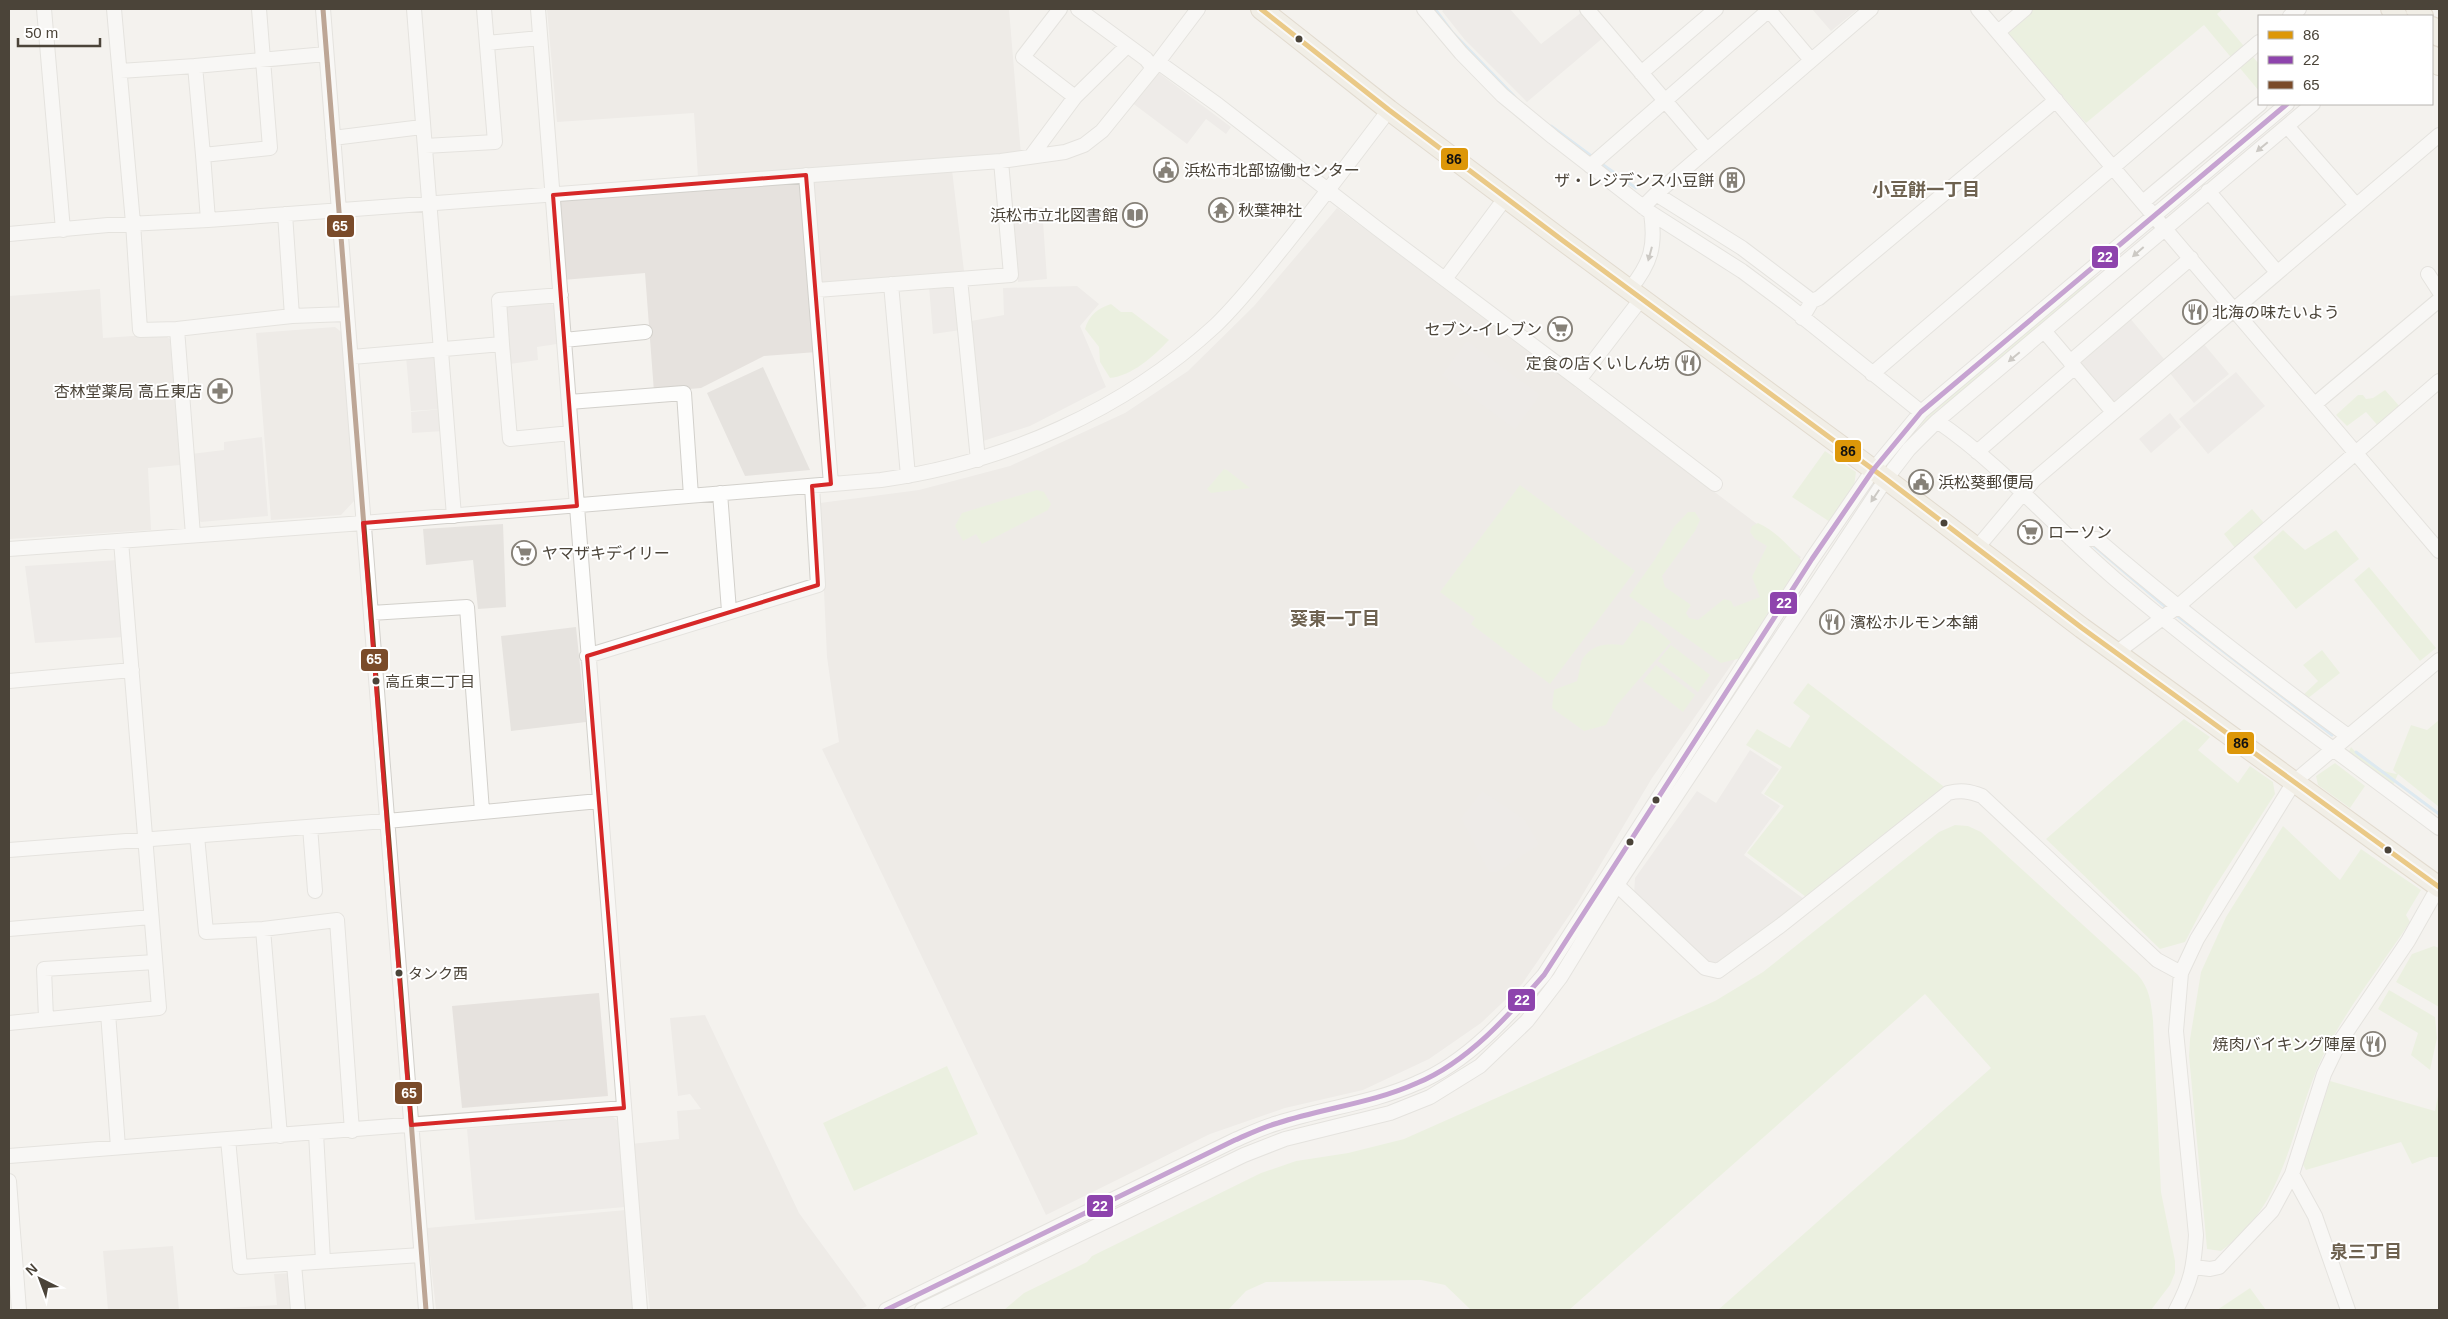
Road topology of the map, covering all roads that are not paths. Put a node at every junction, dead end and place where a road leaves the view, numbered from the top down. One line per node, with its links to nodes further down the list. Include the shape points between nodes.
1 (44, 9): 65 (street)
2 (114, 9): 29 (street)
3 (259, 9): 25 (street)
4 (323, 9): 24 (street)
5 (414, 9): 39 (street)
6 (484, 9): 21 (street)
7 (538, 9): 20 (street)
8 (1060, 9): 31 (street, via 1022,57)
9 (1078, 9): 23 (street)
10 (1198, 9): 27 (street)
11 (1260, 9): 37 (highway)
12 (1424, 9): 47 (street, via 1502,95)
13 (1587, 9): 30 (street)
14 (1716, 9): 30 (street)
15 (1769, 9): 26 (street); 33 (street)
16 (1871, 9): 26 (street)
17 (1978, 9): 19 (street)
18 (2025, 9): 19 (street)
19 (1998, 32): 32 (street)
20 (540, 38): 21 (street); 53 (street)
21 (487, 42): 42 (street, via 496,142)
22 (2258, 43): 48 (street)
23 (1127, 46): 27 (street); 31 (street)
24 (326, 54): 25 (street); 41 (street)
25 (264, 58): 28 (street); 44 (street, via 270,148)
26 (1811, 60): 43 (street)
27 (1156, 65): 45 (street, via 1102,131 1084,145 1065,152); 50 (street, via 1218,104)
28 (196, 66): 29 (street); 44 (street)
29 (120, 71): 63 (street)
30 (1641, 73): 33 (street)
31 (1075, 97): 45 (street)
32 (2056, 100): 48 (street); 78 (street)
33 (1666, 101): 43 (street); 47 (street)
34 (2259, 105): 55 (street)
35 (2285, 105): 61 (street)
36 (2311, 105): 38 (street)
37 (1389, 110): 50 (street); 54 (highway)
38 (2287, 126): 51 (street, one-way to 51); 57 (street)
39 (422, 127): 41 (street); 42 (street)
40 (2439, 134): 57 (street)
41 (333, 138): 58 (street)
42 (425, 146): 56 (street)
43 (1707, 150): 52 (street)
44 (203, 155): 62 (street)
45 (1032, 155): 46 (street)
46 (1001, 161): 49 (street); 70 (street, via 1011,275)
47 (1595, 162): 59 (street)
48 (2113, 168): 55 (street); 91 (street)
49 (806, 175): 53 (street); 73 (street)
50 (1329, 191): 71 (street); 102 (street, via 1216,324 1169,364 1093,413)
51 (2208, 192): 64 (street); 68 (street)
52 (1656, 194): 59 (street); 78 (street, via 1742,248)
53 (553, 195): 56 (street); 75 (street)
54 (1506, 198): 71 (street); 76 (highway)
55 (2143, 202): 61 (street)
56 (430, 204): 58 (street); 88 (street)
57 (2356, 205): 68 (street)
58 (339, 209): 60 (street); 80 (street)
59 (1647, 210): 76 (street, one-way to 76, via 1654,233 1652,254); 82 (street, via 1742,271)
60 (286, 214): 62 (street); 81 (street)
61 (2156, 216): 64 (street); 96 (street)
62 (208, 220): 63 (street)
63 (133, 223): 65 (street); 83 (street, via 140,330)
64 (2166, 228): 67 (street); 85 (street, one-way to 85)
65 (63, 230): 66 (street)
66 (9, 234)
67 (2191, 258): 79 (street); 90 (street)
68 (2277, 272): 79 (street)
69 (2428, 274): 74 (street)
70 (960, 279): 72 (street); 102 (street)
71 (1445, 279): 92 (street)
72 (891, 284): 73 (street); 104 (street)
73 (817, 290): 105 (street)
74 (2439, 291)
75 (561, 294): 86 (street); 87 (street, via 499,300)
76 (1636, 294): 92 (street); 103 (highway)
77 (2439, 300): 95 (street)
78 (1812, 301): 82 (street)
79 (2234, 309): 95 (street); 97 (street)
80 (347, 314): 81 (street); 89 (street)
81 (292, 316): 83 (street)
82 (1802, 318): 91 (street)
83 (177, 329): 114 (street)
84 (646, 332): 86 (street)
85 (2045, 332): 90 (street); 98 (street, one-way to 98)
86 (564, 340): 94 (street)
87 (502, 344): 88 (street); 99 (street, via 510,439)
88 (441, 349): 89 (street); 112 (street)
89 (352, 357): 113 (street)
90 (2072, 364): 97 (street); 100 (street)
91 (1872, 374): 96 (street)
92 (1579, 380): 106 (street)
93 (2439, 381): 101 (street)
94 (569, 402): 99 (street); 110 (street, via 684,394)
95 (2315, 404): 101 (street)
96 (1921, 412): 103 (street)
97 (2112, 412): 108 (street)
98 (1937, 422): 100 (street); 103 (street)
99 (571, 433): 111 (street)
100 (1977, 452): 108 (street)
101 (2356, 452): 119 (street); 120 (street)
102 (978, 460): 104 (street)
103 (1879, 475): 118 (highway); 140 (street, via 1812,559); 141 (street, one-way to 141)
104 (908, 476): 105 (street)
105 (830, 484): 107 (street)
106 (1715, 484)
107 (812, 486): 109 (street); 121 (street, via 818,585)
108 (2023, 492): 115 (street); 118 (street)
109 (720, 493): 110 (street); 121 (street)
110 (691, 496): 111 (street)
111 (577, 506): 112 (street); 125 (street)
112 (454, 516): 113 (street)
113 (363, 524): 114 (street); 122 (street)
114 (193, 535): 116 (street)
115 (2071, 540): 120 (street, via 2097,539); 123 (street)
116 (121, 541): 117 (street); 127 (street)
117 (9, 549)
118 (1976, 549): 124 (highway)
119 (2439, 551)
120 (2177, 607): 123 (street); 129 (street)
121 (729, 611): 125 (street)
122 (371, 613): 133 (street, via 468,607); 134 (street)
123 (2162, 617): 124 (street); 130 (street)
124 (2116, 653): 131 (highway)
125 (587, 656): 132 (street)
126 (2439, 660): 129 (street)
127 (132, 670): 128 (street); 138 (street)
128 (9, 681)
129 (2348, 736): 130 (street)
130 (2334, 748): 131 (street); 136 (street)
131 (2294, 782): 142 (highway); 148 (street, via 2197,939)
132 (598, 801): 133 (street); 152 (street)
133 (482, 811): 134 (street)
134 (388, 820): 135 (street); 153 (street)
135 (310, 827): 137 (street); 143 (street)
136 (2439, 828)
137 (197, 836): 138 (street); 146 (street, via 206,932)
138 (146, 839): 139 (street); 144 (street)
139 (9, 850)
140 (1603, 880): 141 (street); 172 (street, via 1544,974 1511,1013 1465,1054 1419,1083 1383,1096 1277,1123 1235,1140)
141 (1617, 885): 148 (street, via 1705,968 1718,971 1948,793 1970,791 1982,796 2157,960); 173 (street, via 1560,978 1527,1020 1480,1066 1447,1087 1390,1113 1285,1138 1244,1155)
142 (2439, 887): 160 (street, via 2408,941 2339,1043 2324,1074)
143 (315, 891)
144 (151, 917): 145 (street); 147 (street)
145 (9, 929)
146 (263, 929): 154 (street, via 337,920); 156 (street)
147 (155, 962): 149 (street, via 159,1008); 150 (street, via 44,969)
148 (2181, 973): 166 (street, via 2176,1031 2196,1235)
149 (108, 1013): 150 (street); 158 (street)
150 (46, 1018): 151 (street)
151 (9, 1023)
152 (624, 1108): 153 (street); 171 (street)
153 (411, 1125): 154 (street); 163 (street)
154 (352, 1131): 155 (street)
155 (316, 1133): 156 (street); 164 (street)
156 (280, 1136): 157 (street)
157 (228, 1139): 158 (street); 165 (street, via 240,1267)
158 (118, 1147): 159 (street)
159 (9, 1156)
160 (2292, 1174): 166 (street, via 2266,1219 2233,1253 2218,1267); 175 (street, via 2315,1216)
161 (9, 1181): 162 (street)
162 (10, 1224): 167 (street)
163 (421, 1255): 164 (street); 170 (street)
164 (323, 1261): 165 (street)
165 (294, 1264): 169 (street)
166 (2194, 1267): 174 (street)
167 (13, 1282): 168 (street)
168 (19, 1310)
169 (298, 1310)
170 (426, 1310)
171 (640, 1310)
172 (886, 1310)
173 (922, 1310)
174 (2176, 1310)
175 (2348, 1310)

